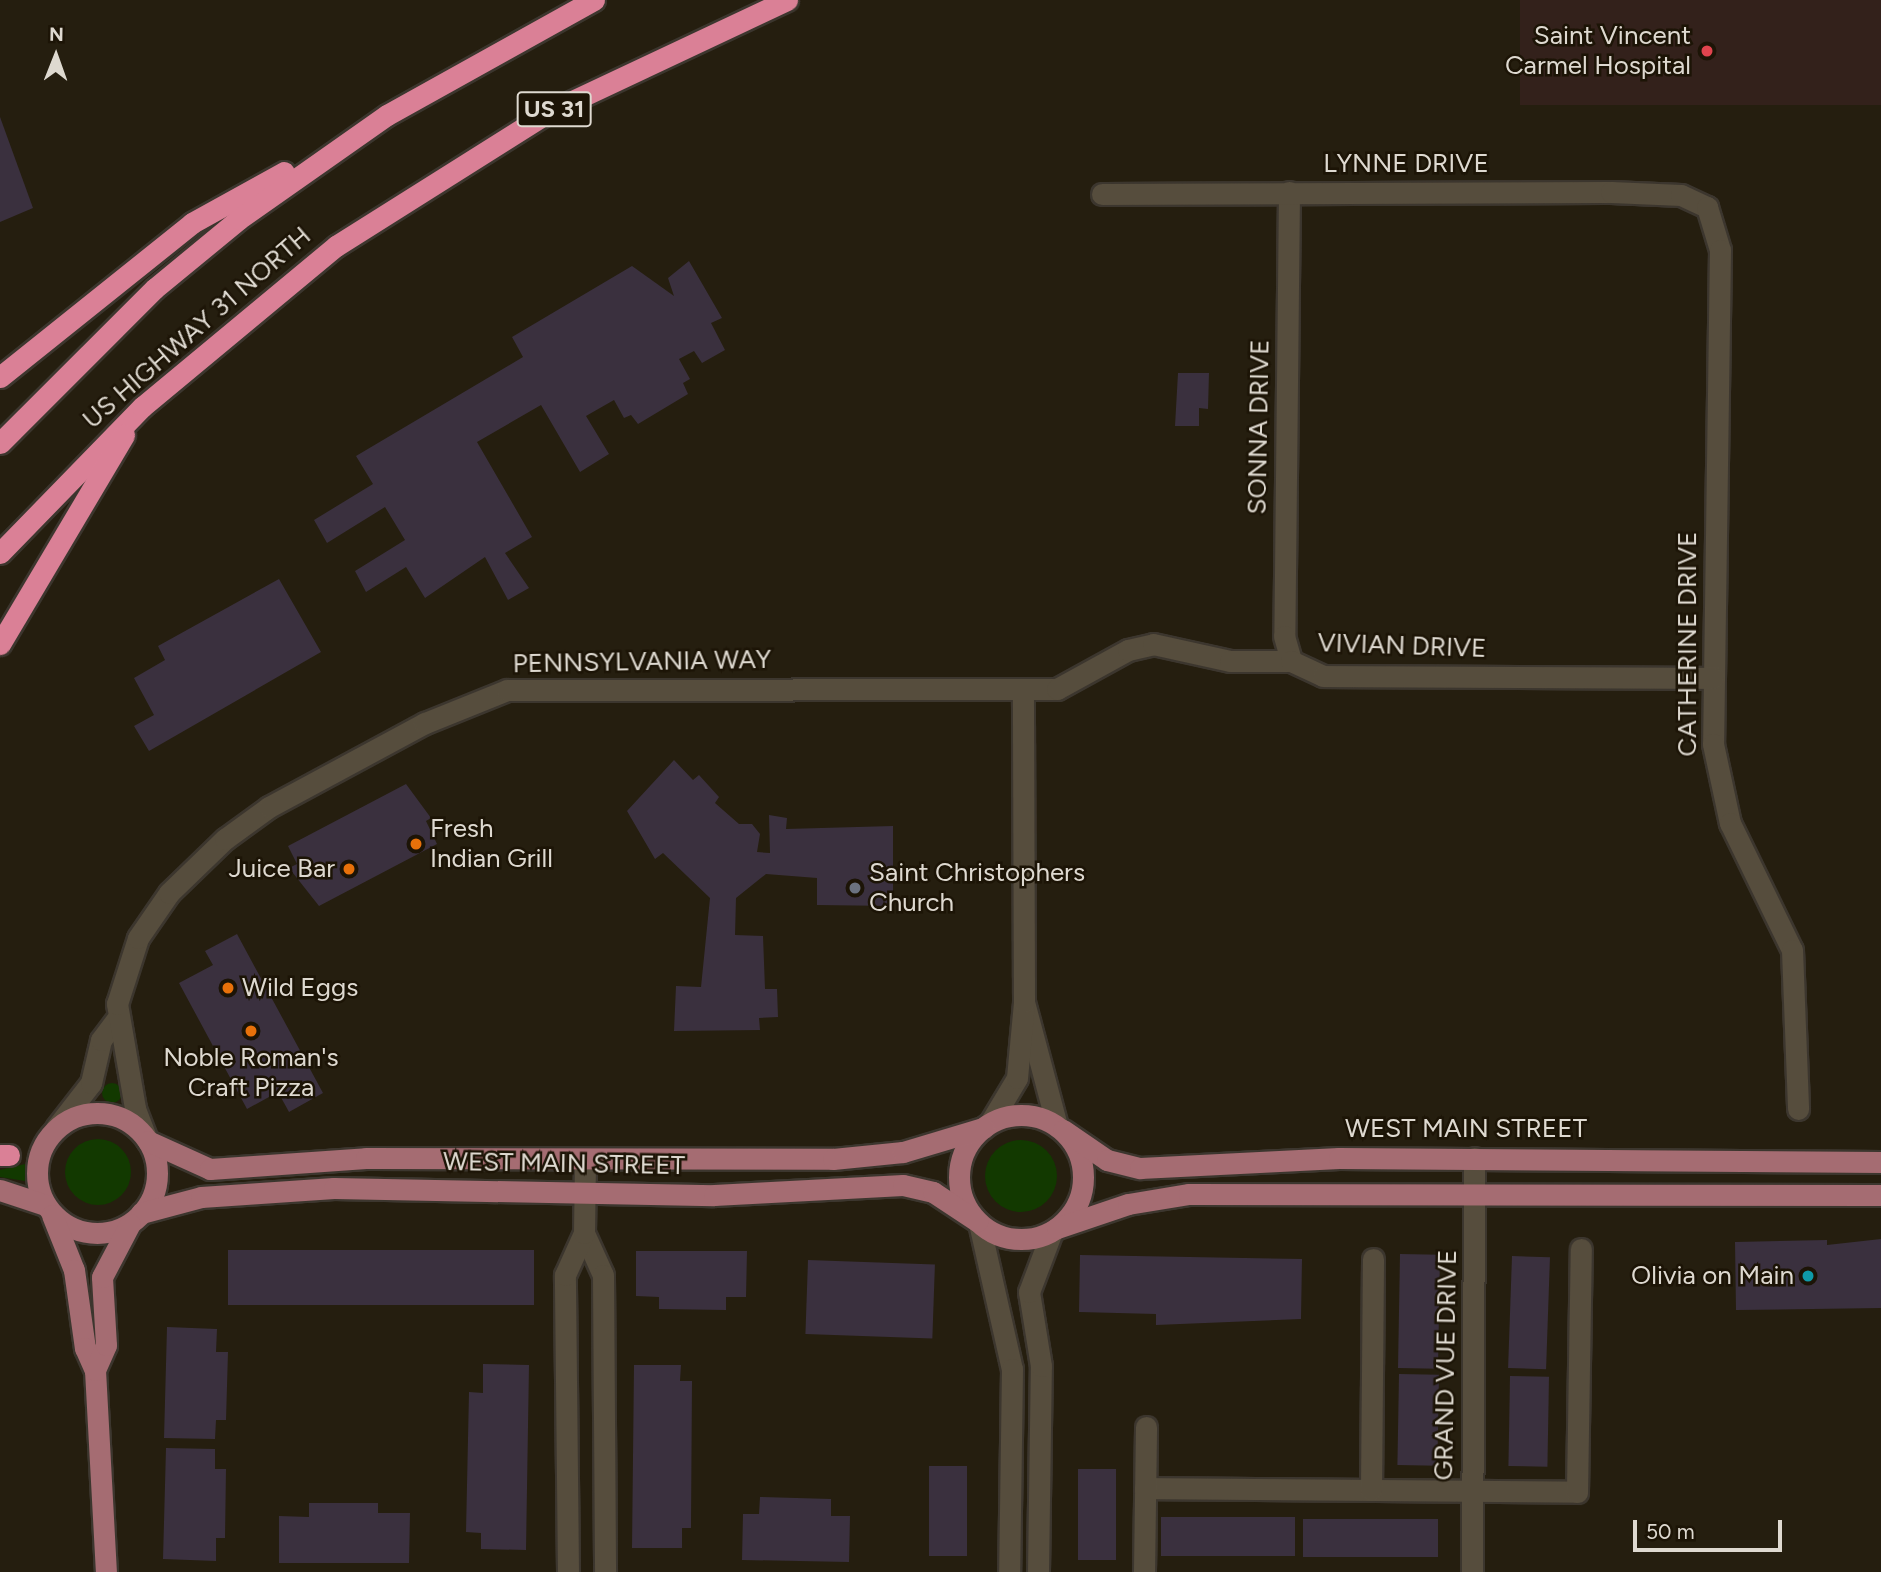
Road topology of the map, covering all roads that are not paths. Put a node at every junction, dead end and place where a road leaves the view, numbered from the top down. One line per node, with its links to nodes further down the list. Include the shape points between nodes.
1 (594, 0): 3 (highway)
2 (788, 0): 8 (highway, US HIGHWAY 31 NORTH / US 31, via 629,71 467,159 278,289)
3 (387, 116): 7 (highway, via 192,223); 9 (highway, via 182,265)
4 (1289, 192): 5 (street, LYNNE DRIVE); 6 (street, LYNNE DRIVE, via 1611,192 1681,195); 12 (street, SONNA DRIVE, via 1284,636)
5 (1102, 194)
6 (1707, 207): 13 (street, CATHERINE DRIVE, via 1720,250)
7 (0, 377)
8 (142, 407): 10 (highway, US HIGHWAY 31 NORTH / US 31); 11 (highway)
9 (0, 443)
10 (0, 553)
11 (0, 644)
12 (1292, 661): 13 (street, VIVIAN DRIVE, via 1323,676); 14 (street, VIVIAN DRIVE, via 1230,661 1153,644 1128,650 1057,689)
13 (1713, 678): 17 (street, CATHERINE DRIVE, via 1713,744 1722,800 1794,962)
14 (1023, 691): 15 (street); 16 (street, PENNSYLVANIA WAY, via 558,686 478,699 270,807 208,853 138,938 121,980)
15 (1024, 1002): 18 (street, via 1017,1078); 19 (street)
16 (116, 1020): 20 (street, PENNSYLVANIA WAY, via 101,1040 91,1083); 21 (street, PENNSYLVANIA WAY)
17 (1798, 1109)
18 (986, 1125): 19 (main road, via 1027,1115); 24 (main road, WEST MAIN STREET, via 863,1158); 32 (main road, via 959,1170 963,1199)
19 (1060, 1128): 23 (main road, WEST MAIN STREET, via 1107,1160 1140,1168 1229,1159); 33 (main road, via 1077,1149 1083,1185 1075,1208)
20 (53, 1132): 21 (main road, via 79,1115 105,1113 129,1122); 22 (main road); 30 (main road, via 37,1165)
21 (148, 1141): 24 (main road, WEST MAIN STREET, via 211,1169 366,1157); 31 (main road, via 157,1174)
22 (3, 1156)
23 (1474, 1158): 25 (main road, WEST MAIN STREET); 27 (street, GRAND VUE DRIVE)
24 (585, 1161): 28 (street)
25 (1881, 1162)
26 (0, 1190): 30 (main road)
27 (1475, 1192): 29 (main road); 33 (main road, via 1189,1194 1128,1203); 41 (street, GRAND VUE DRIVE)
28 (585, 1194): 31 (main road, WEST MAIN STREET, via 297,1190 201,1197); 32 (main road, WEST MAIN STREET, via 812,1194 910,1185 933,1192); 34 (street)
29 (1881, 1195)
30 (48, 1209): 31 (main road, via 85,1232); 37 (main road, via 74,1270 85,1348)
31 (136, 1218): 37 (main road, via 102,1277 106,1345)
32 (978, 1222): 33 (main road, via 1010,1238); 45 (street, via 1012,1368)
33 (1055, 1229): 46 (street, via 1029,1292 1041,1366)
34 (584, 1233): 43 (street, via 565,1275); 44 (street, via 603,1275)
35 (1581, 1249): 41 (street, via 1577,1493)
36 (1373, 1259): 40 (street)
37 (95, 1370): 42 (main road)
38 (1146, 1427): 39 (street)
39 (1146, 1488): 40 (street); 47 (street)
40 (1371, 1490): 41 (street)
41 (1472, 1491): 48 (street, GRAND VUE DRIVE)
42 (106, 1572)
43 (568, 1572)
44 (605, 1572)
45 (1009, 1572)
46 (1038, 1572)
47 (1144, 1572)
48 (1472, 1572)

